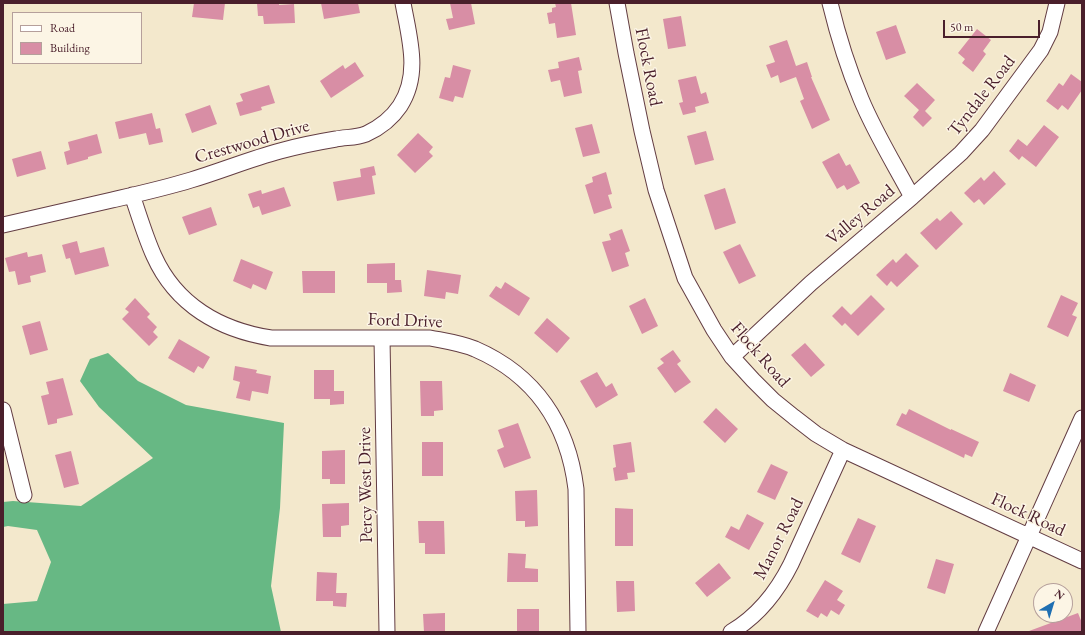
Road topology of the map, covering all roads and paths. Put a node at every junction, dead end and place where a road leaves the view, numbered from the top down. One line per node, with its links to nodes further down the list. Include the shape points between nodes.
1 (403, 3): 5 (street, Crestwood Drive, via 413,60 412,76 400,106 377,128 349,138 282,150 191,180)
2 (618, 3): 9 (street, Flock Road, via 626,53 656,190 685,278)
3 (830, 3): 6 (street, Valley Road, via 837,33 861,100)
4 (1057, 3): 6 (street, Tyndale Road, via 1050,32 1041,50 982,130 961,153)
5 (132, 195): 7 (street, Crestwood Drive); 8 (street, Ford Drive, via 154,256 165,276 194,307 215,321 235,330 271,338)
6 (912, 197): 9 (street, Valley Road, via 811,283)
7 (3, 225)
8 (382, 338): 16 (street, Percy West Drive); 17 (street, Ford Drive, via 430,338 474,349 515,372 534,390 547,408 568,448 576,488)
9 (732, 357): 12 (street, Flock Road, via 773,400 816,434)
10 (3, 410): 13 (street)
11 (1082, 418): 14 (street)
12 (843, 450): 14 (street, Flock Road); 18 (street, Manor Road, via 782,582 754,615)
13 (24, 495)
14 (1029, 536): 15 (street, Flock Road); 19 (street)
15 (1082, 561)
16 (387, 632)
17 (578, 632)
18 (731, 632)
19 (986, 632)

